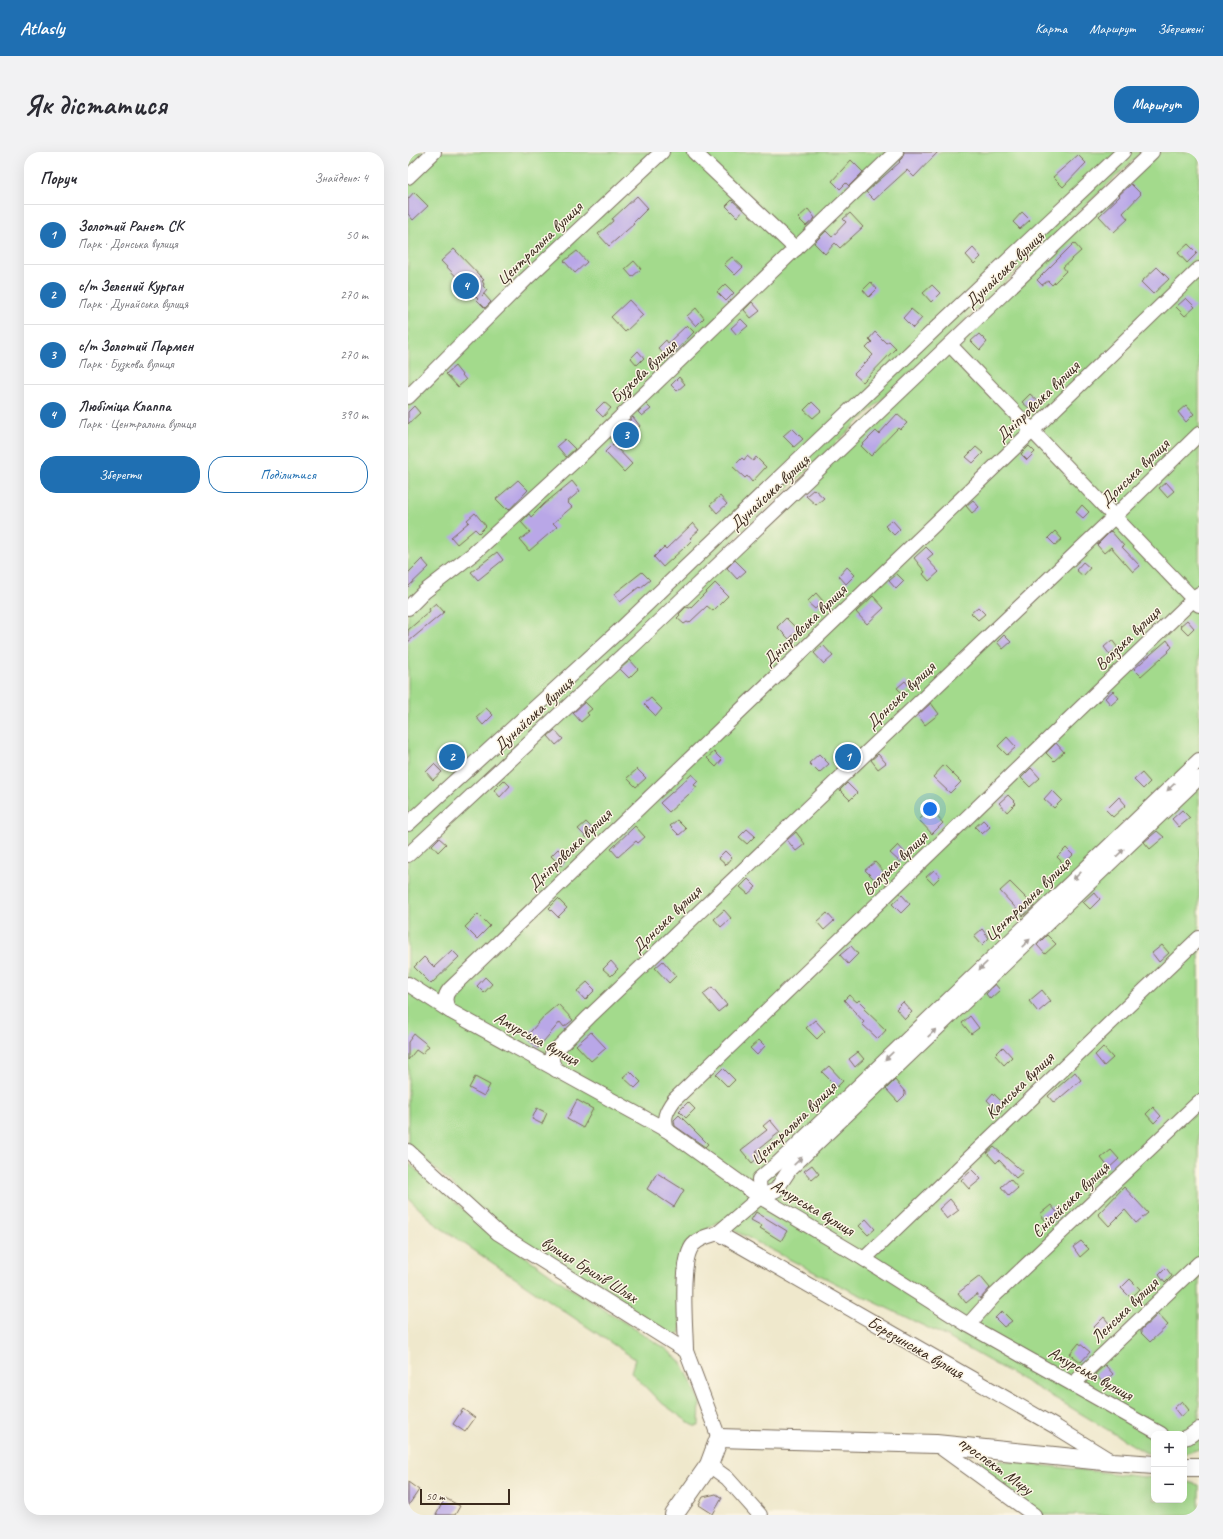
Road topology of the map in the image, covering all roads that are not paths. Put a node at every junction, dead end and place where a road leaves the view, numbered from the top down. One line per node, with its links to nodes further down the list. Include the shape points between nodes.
1 (434, 152): 7 (street)
2 (662, 152): 11 (street, Центральна вулиця, via 526,279)
3 (694, 152): 8 (street)
4 (896, 152): 8 (street, Бузкова вулиця)
5 (1123, 152): 19 (street, Дунайська вулиця, via 622,628)
6 (1152, 152): 10 (street, Дунайська вулиця)
7 (408, 177)
8 (796, 249): 16 (street, Бузкова вулиця, via 473,554 424,592)
9 (1199, 269): 12 (street, Дніпровська вулиця)
10 (950, 346): 12 (street); 20 (street, Дунайська вулиця)
11 (408, 397)
12 (1032, 431): 14 (street); 23 (street, Дніпровська вулиця, via 450,988 445,997)
13 (1199, 434): 14 (street, Донська вулиця)
14 (1114, 517): 15 (street); 24 (street, Донська вулиця, via 589,1017 552,1054)
15 (1197, 600): 26 (street, Волзька вулиця, via 674,1100 665,1116)
16 (408, 608)
17 (1199, 760): 28 (street, Центральна вулиця, one-way to 28, via 759,1179)
18 (1199, 778): 28 (street, Центральна вулиця, one-way to 18, via 776,1190 790,1169)
19 (408, 824)
20 (408, 855)
21 (1199, 938): 30 (street, Камська вулиця)
22 (408, 984): 23 (street, Амурська вулиця)
23 (450, 1011): 24 (street, Амурська вулиця)
24 (556, 1070): 26 (street, Амурська вулиця)
25 (1199, 1102): 32 (street, Єнісейська вулиця, via 996,1295)
26 (668, 1131): 28 (street, Амурська вулиця)
27 (408, 1151): 33 (street, вулиця Брилів Шлях, via 498,1233)
28 (760, 1197): 29 (street); 30 (street, Амурська вулиця)
29 (718, 1233): 33 (street, via 699,1240 688,1253 684,1300); 40 (street, Березинська вулиця)
30 (864, 1259): 32 (street, Амурська вулиця)
31 (1199, 1263): 34 (street, Ленська вулиця)
32 (968, 1325): 34 (street, Амурська вулиця)
33 (686, 1351): 38 (street)
34 (1074, 1384): 36 (street, Амурська вулиця)
35 (1199, 1429): 37 (street)
36 (1156, 1431)
37 (1187, 1437)
38 (719, 1438): 39 (street, Березинська вулиця); 41 (street)
39 (936, 1444): 40 (street, Березинська вулиця); 47 (street, проспект Миру)
40 (1113, 1462): 42 (street, Березинська вулиця)
41 (709, 1465): 45 (street); 46 (street, via 727,1478)
42 (1151, 1465)
43 (1187, 1467): 44 (street)
44 (1199, 1468)
45 (674, 1515)
46 (760, 1515)
47 (1034, 1515)

